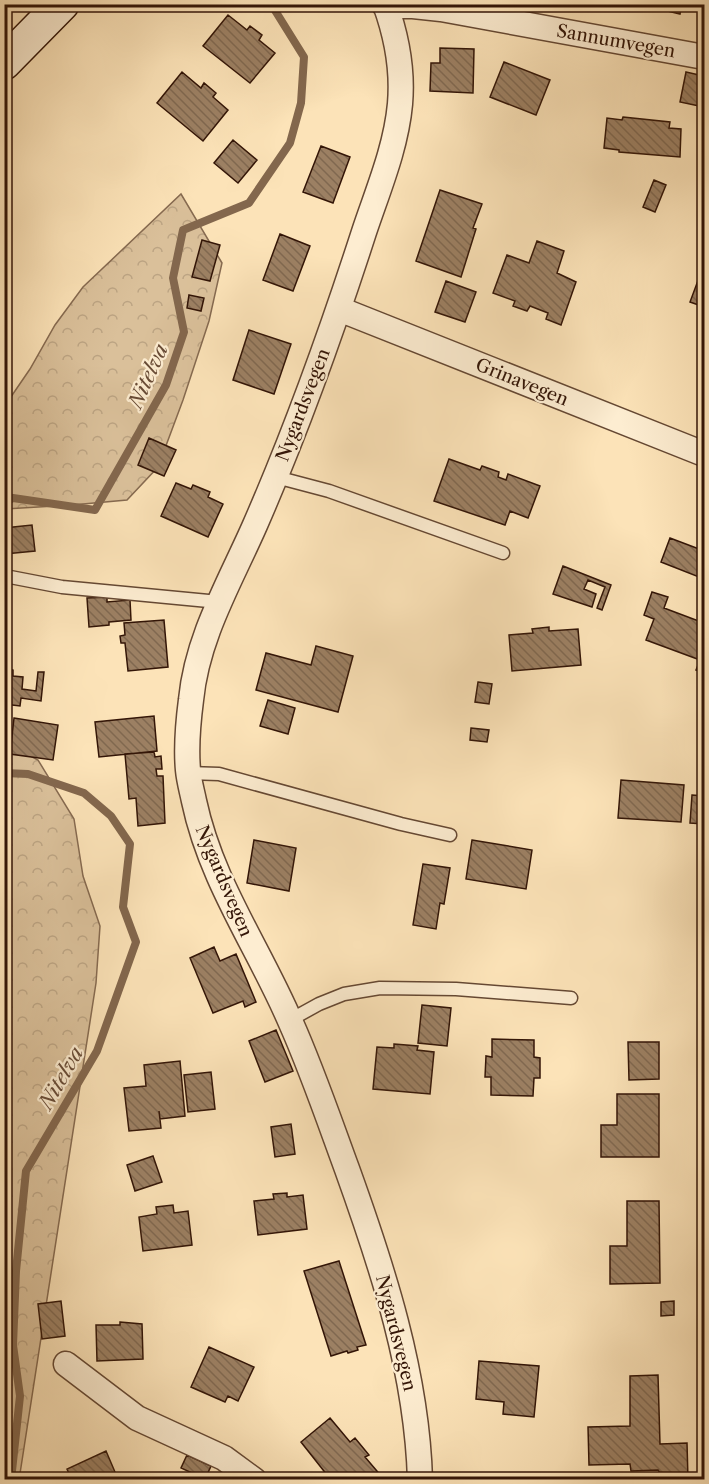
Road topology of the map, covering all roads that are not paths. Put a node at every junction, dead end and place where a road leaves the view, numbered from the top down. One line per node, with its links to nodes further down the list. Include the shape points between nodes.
1 (385, 5): 3 (street, Sannumvegen, via 441,9); 5 (street, Nygardsvegen, via 401,72 397,131)
2 (48, 8): 4 (street)
3 (705, 57)
4 (4, 63)
5 (339, 309): 6 (street, Grinavegen); 7 (street, Nygardsvegen)
6 (705, 454)
7 (276, 477): 8 (lane, via 329,491); 10 (street, Nygardsvegen)
8 (503, 553)
9 (5, 576): 10 (lane, via 62,587)
10 (219, 602): 11 (street, Nygardsvegen, via 199,654 191,698)
11 (188, 773): 12 (lane, via 219,774); 14 (street, Nygardsvegen, via 210,857)
12 (450, 834)
13 (571, 998): 14 (lane, via 380,988 344,994)
14 (290, 1020): 17 (street, Nygardsvegen, via 373,1242 408,1370)
15 (66, 1364): 16 (street, via 137,1418 224,1458)
16 (254, 1479)
17 (420, 1479)

